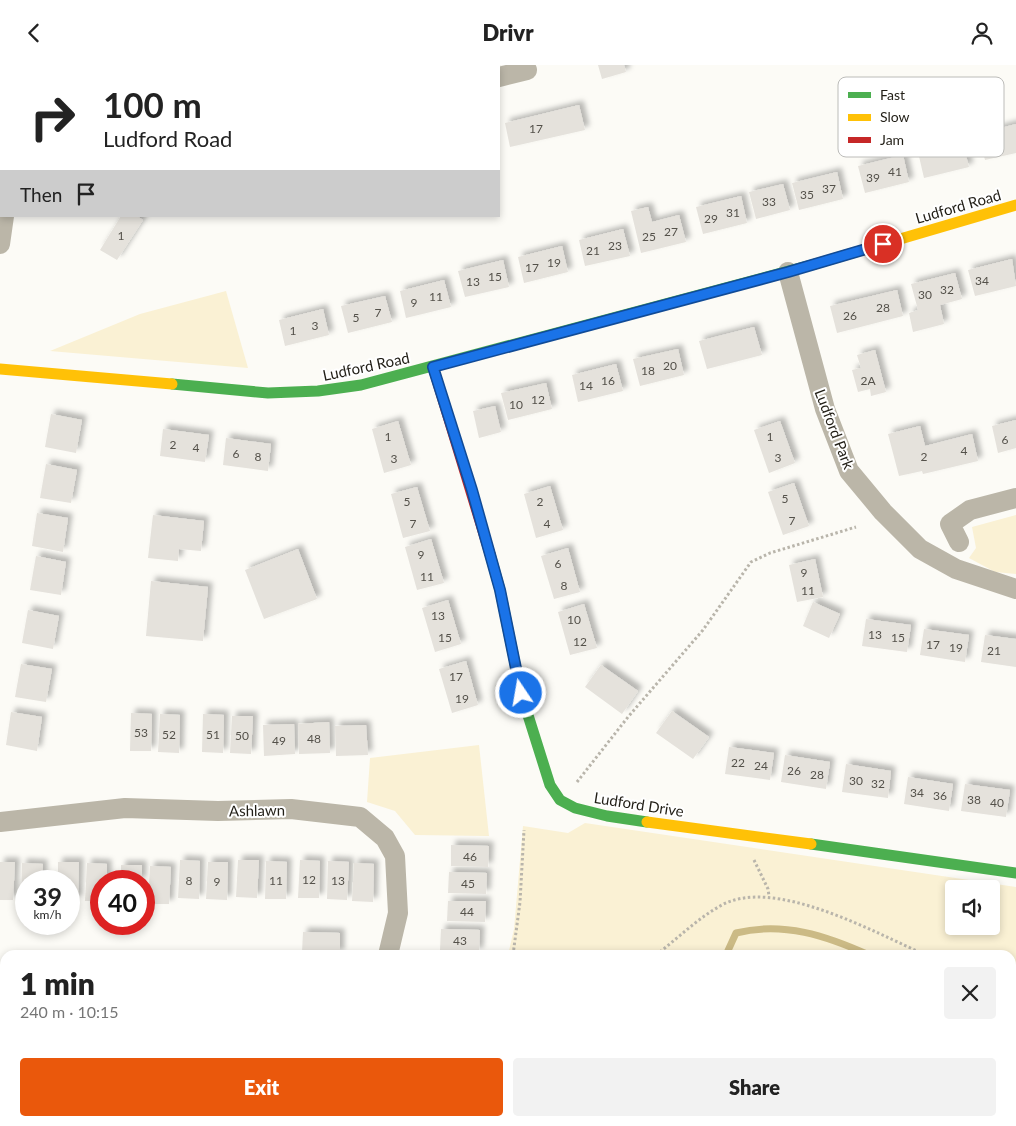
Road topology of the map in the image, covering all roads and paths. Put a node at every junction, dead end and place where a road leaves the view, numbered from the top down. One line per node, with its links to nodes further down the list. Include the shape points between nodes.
1 (527, 70): 2 (street)
2 (500, 77)
3 (1016, 205): 6 (street, Ludford Road)
4 (4, 217): 5 (street)
5 (0, 245)
6 (788, 272): 7 (street, Ludford Road); 12 (street, Ludford Park, via 825,409 849,471 920,549 956,569)
7 (433, 367): 8 (street, Ludford Road, via 361,385 268,393); 17 (street, Ludford Drive, via 500,590 521,693 550,785 560,800 575,808 607,816)
8 (0, 369)
9 (1016, 498): 11 (street, via 970,510 950,524)
10 (856, 527): 13 (path, via 770,553 751,562 703,631)
11 (959, 542)
12 (1016, 589)
13 (572, 788)
14 (0, 822): 19 (street, Ashlawn, via 125,808 290,809 360,817 385,838 395,856 398,913)
15 (524, 830): 20 (path, via 520,902)
16 (750, 852): 18 (path)
17 (1016, 873)
18 (769, 896): 21 (path, via 721,905); 22 (path, via 811,906)
19 (389, 950)
20 (513, 950)
21 (662, 950)
22 (914, 950)

